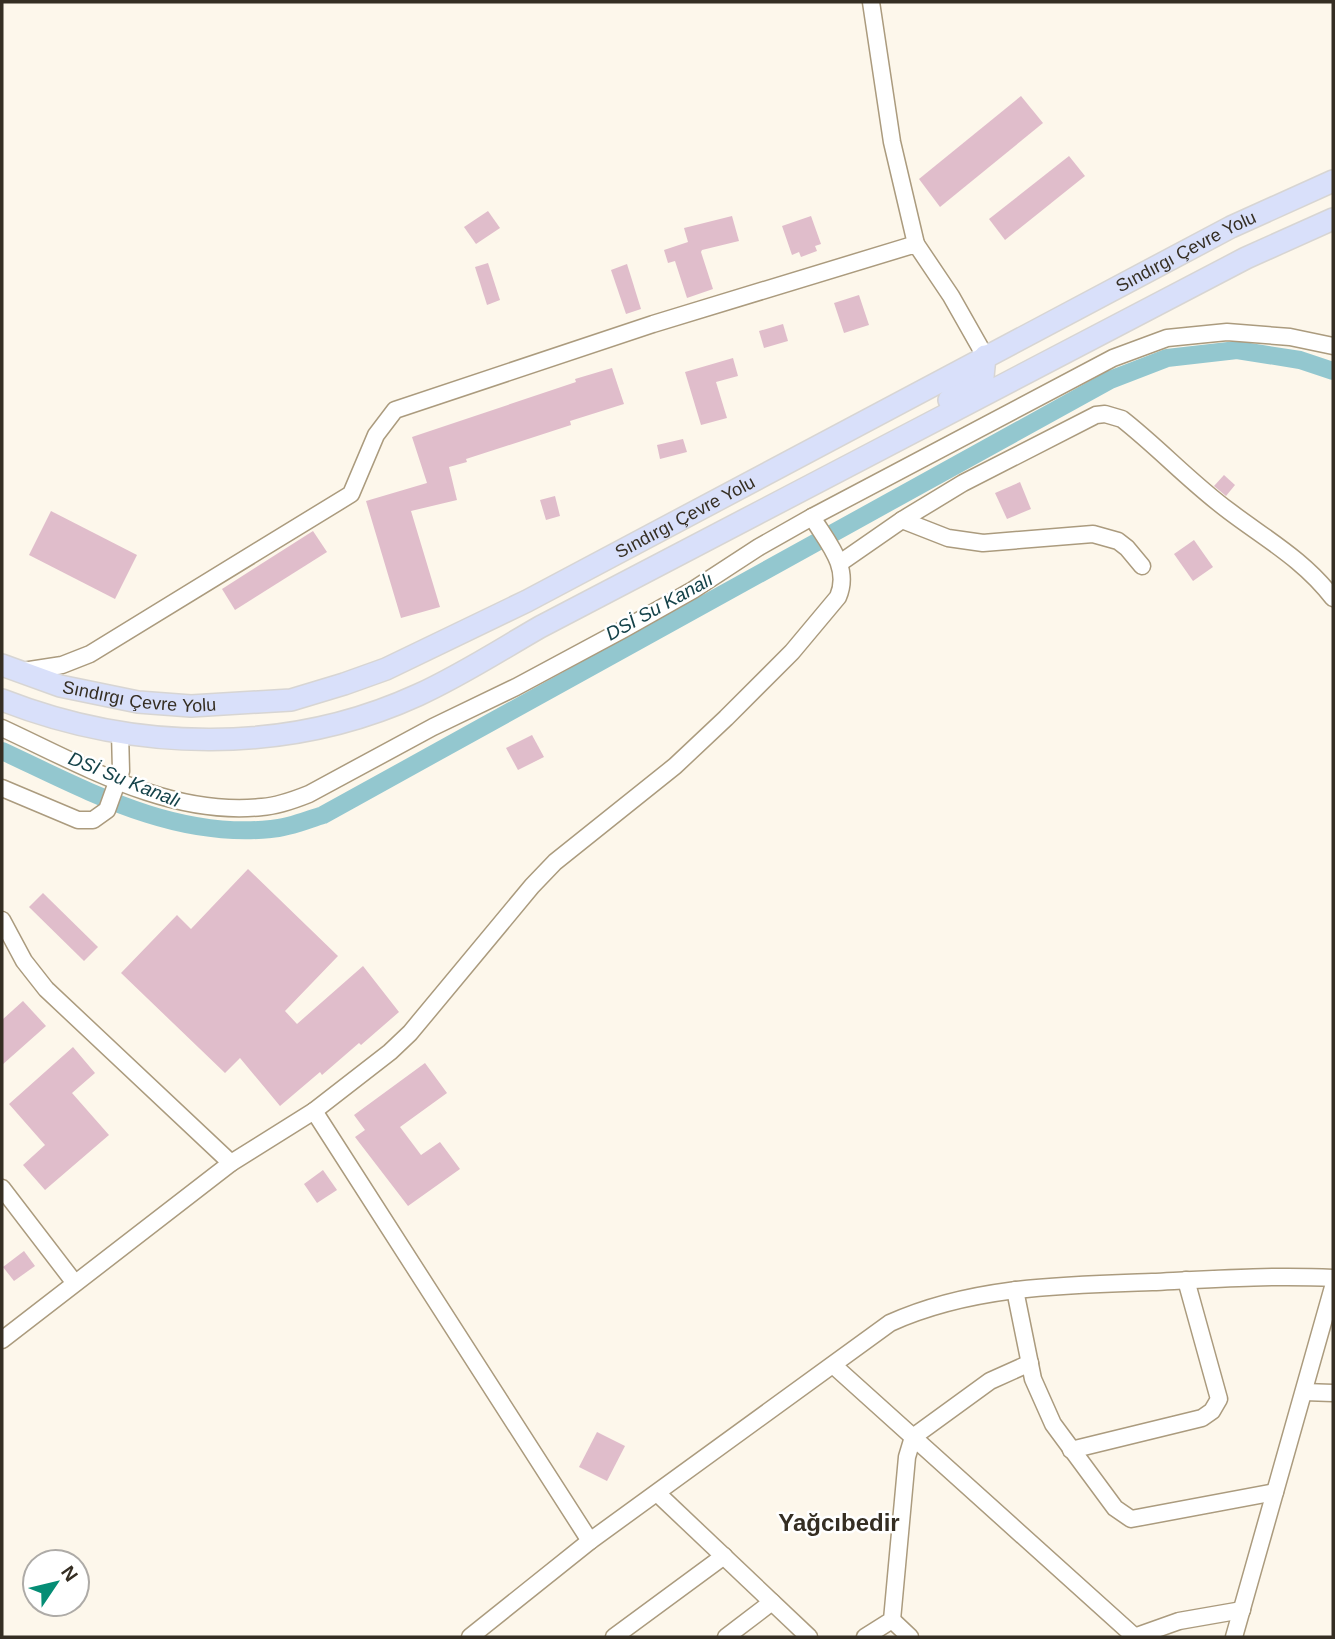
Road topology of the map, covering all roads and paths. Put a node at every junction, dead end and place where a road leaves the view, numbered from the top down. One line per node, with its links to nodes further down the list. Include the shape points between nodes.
1 (871, 2): 4 (street, via 892,142)
2 (1333, 181): 6 (main road, Sındırgı Çevre Yolu, via 1231,226)
3 (1333, 219): 7 (main road, Sındırgı Çevre Yolu, via 1246,258)
4 (916, 244): 6 (street); 13 (street, via 653,324 395,410 376,435 351,494 90,654 62,665)
5 (1333, 346): 9 (street, via 1227,332 1167,338 1142,346 1103,363)
6 (985, 356): 7 (main road, via 983,377); 13 (main road, Sındırgı Çevre Yolu, via 527,601 386,669 344,684 290,700 191,706 138,702 60,686)
7 (860, 459): 16 (main road, Sındırgı Çevre Yolu, via 447,680 385,708 332,725 266,738 162,738)
8 (902, 520): 10 (street); 11 (street, via 947,538 983,543 1093,534 1118,541); 12 (street, via 963,482 1096,415 1114,415 1229,512 1301,563)
9 (816, 523): 10 (street); 17 (street, via 309,794 240,809 189,803)
10 (840, 563): 20 (street, via 843,578 838,597 792,652 675,766 555,862 410,1032)
11 (1142, 566)
12 (1333, 598)
13 (10, 668)
14 (2, 700): 16 (main road, Sındırgı Çevre Yolu, via 62,720)
15 (2, 728): 17 (street)
16 (120, 732): 17 (street, via 121,771)
17 (115, 784): 18 (street, via 107,810 93,820 78,820)
18 (2, 788)
19 (2, 920): 21 (street, via 46,989)
20 (314, 1111): 21 (street); 37 (street)
21 (231, 1163): 25 (street)
22 (2, 1188): 25 (street)
23 (1333, 1278): 24 (street)
24 (1186, 1280): 27 (street); 34 (street, via 1219,1399 1212,1411 1202,1418)
25 (74, 1282): 28 (street)
26 (1333, 1287): 31 (street)
27 (1015, 1290): 29 (street); 30 (street, via 912,1313 890,1323)
28 (2, 1340)
29 (1030, 1363): 33 (street, via 990,1381); 34 (street, via 1053,1424)
30 (833, 1364): 33 (street); 36 (street)
31 (1304, 1392): 32 (street); 35 (street)
32 (1333, 1393)
33 (913, 1437): 41 (street, via 907,1457); 48 (street)
34 (1071, 1450): 35 (street, via 1115,1508 1131,1519)
35 (1275, 1492): 40 (street)
36 (657, 1493): 37 (street); 38 (street)
37 (590, 1541): 42 (street)
38 (724, 1556): 39 (street); 43 (street)
39 (772, 1602): 44 (street); 45 (street)
40 (1242, 1611): 48 (street, via 1179,1621); 49 (street)
41 (892, 1620): 46 (street); 47 (street)
42 (470, 1637)
43 (614, 1637)
44 (726, 1637)
45 (809, 1637)
46 (864, 1637)
47 (910, 1637)
48 (1134, 1637)
49 (1234, 1637)

